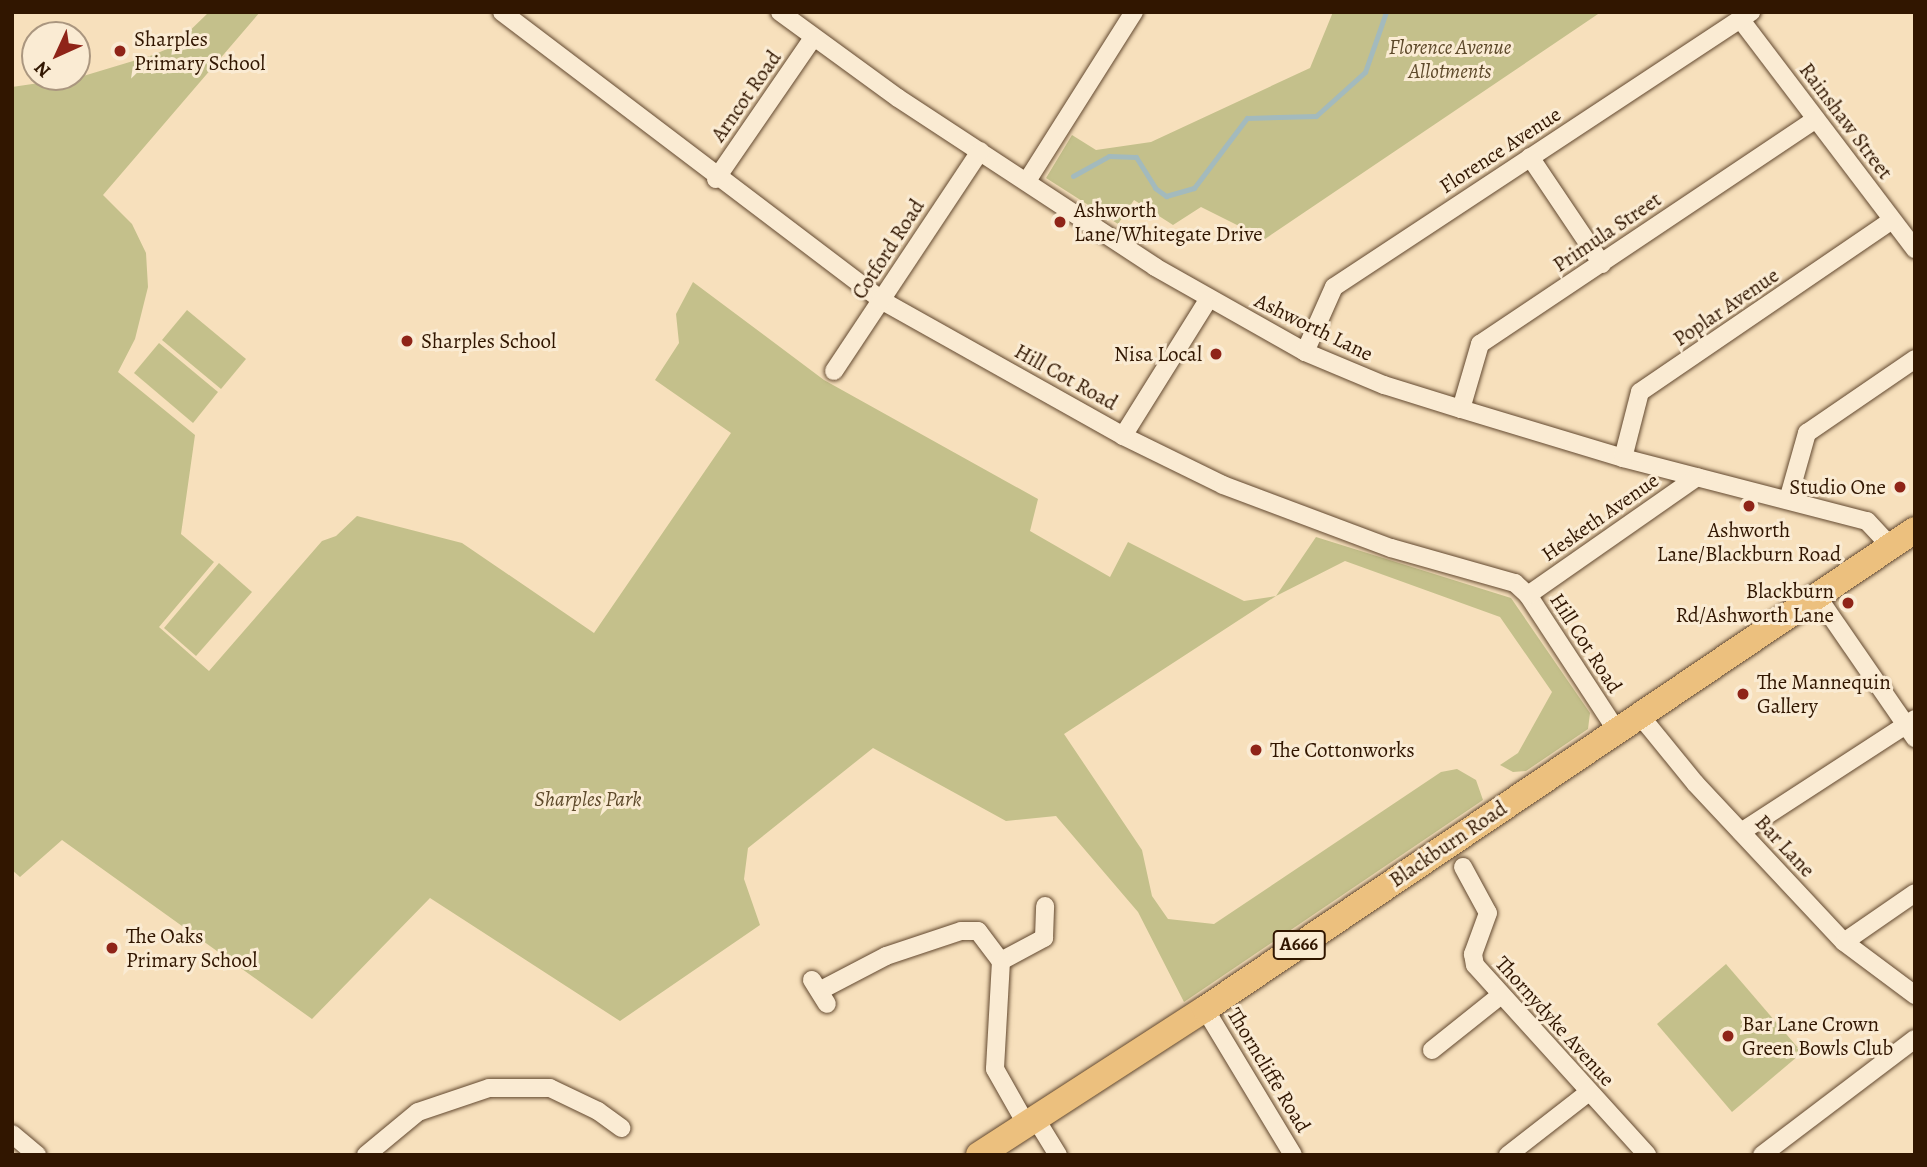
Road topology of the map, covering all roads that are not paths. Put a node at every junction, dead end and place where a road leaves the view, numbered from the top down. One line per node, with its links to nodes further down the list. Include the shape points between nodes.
1 (502, 12): 9 (street, Hill Cot Road)
2 (780, 12): 5 (street, Ashworth Lane)
3 (1134, 12): 10 (street)
4 (1746, 16): 6 (street, Rainshaw Street); 8 (street, Florence Avenue)
5 (813, 38): 7 (street, Ashworth Lane); 9 (street, Arncot Road)
6 (1816, 119): 11 (street, Rainshaw Street); 13 (street, Primula Street)
7 (980, 151): 10 (street, Ashworth Lane); 14 (street, Cotford Road)
8 (1530, 157): 13 (street); 16 (street, Florence Avenue, via 1334,286)
9 (716, 179): 14 (street, Hill Cot Road)
10 (1027, 181): 15 (street, Ashworth Lane)
11 (1892, 220): 12 (street, Rainshaw Street); 21 (street, Poplar Avenue, via 1640,392)
12 (1915, 249)
13 (1602, 264): 19 (street, Primula Street, via 1480,344)
14 (881, 300): 18 (street, Cotford Road); 20 (street, Hill Cot Road)
15 (1208, 300): 16 (street, Ashworth Lane); 20 (street)
16 (1305, 352): 19 (street, Ashworth Lane, via 1384,385)
17 (1915, 359): 23 (street, via 1807,433)
18 (834, 371)
19 (1461, 409): 21 (street, Ashworth Lane)
20 (1123, 436): 26 (street, Hill Cot Road, via 1223,485 1314,521 1515,583)
21 (1623, 458): 22 (street, Ashworth Lane)
22 (1698, 477): 23 (street, Ashworth Lane); 26 (street, Hesketh Avenue)
23 (1788, 500): 25 (street, Ashworth Lane, via 1867,522)
24 (1915, 530): 25 (highway, Blackburn Road / A666)
25 (1891, 546): 27 (highway, Blackburn Road / A666)
26 (1528, 594): 29 (street, Hill Cot Road)
27 (1817, 596): 28 (highway, Blackburn Road / A666); 30 (street)
28 (1638, 713): 29 (highway, Blackburn Road / A666); 31 (street, Bar Lane)
29 (1615, 728): 40 (highway, Blackburn Road / A666)
30 (1912, 728): 31 (street)
31 (1741, 832): 35 (street, Bar Lane)
32 (1463, 867): 38 (street, Thornydyke Avenue, via 1488,913 1473,960)
33 (1915, 893): 35 (street)
34 (1045, 906): 36 (street, via 1044,938)
35 (1844, 942): 39 (street, Bar Lane)
36 (1001, 961): 37 (street, via 978,931 961,932 886,956); 44 (street, via 995,1069)
37 (820, 991)
38 (1501, 995): 42 (street); 43 (street, Thornydyke Avenue)
39 (1915, 995)
40 (1205, 1009): 44 (highway, Blackburn Road / A666); 51 (street, Thorncliffe Road)
41 (1915, 1039): 54 (street)
42 (1432, 1050)
43 (1589, 1092): 52 (street); 53 (street, Thornydyke Avenue)
44 (1030, 1119): 49 (highway, Blackburn Road / A666); 50 (street)
45 (621, 1128): 48 (street, via 598,1111 550,1088 489,1088 418,1112)
46 (12, 1134): 47 (street)
47 (36, 1154)
48 (366, 1155)
49 (979, 1155)
50 (1058, 1155)
51 (1293, 1155)
52 (1508, 1155)
53 (1647, 1155)
54 (1762, 1155)

